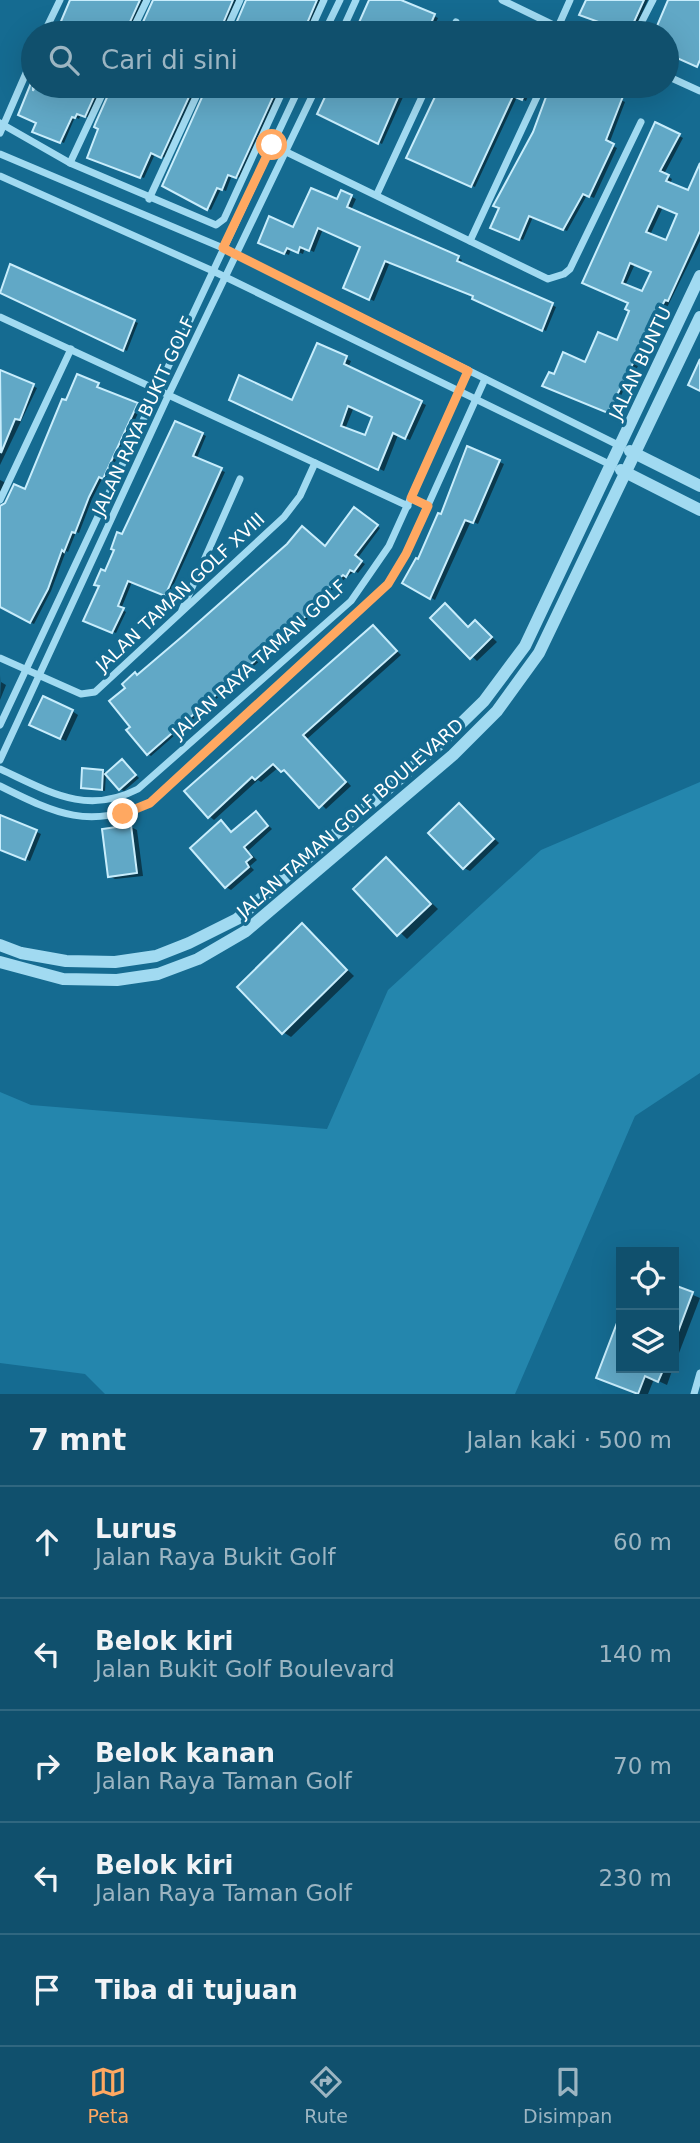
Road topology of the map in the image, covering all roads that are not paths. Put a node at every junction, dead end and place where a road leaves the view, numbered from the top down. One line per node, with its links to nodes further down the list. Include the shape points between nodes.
1 (60, 0): 10 (street)
2 (147, 0): 11 (street)
3 (240, 0): 12 (street)
4 (324, 0): 13 (street)
5 (340, 0): 14 (street)
6 (356, 0): 15 (street)
7 (502, 0): 16 (street)
8 (570, 0): 17 (street)
9 (653, 0): 18 (street)
10 (50, 21)
11 (137, 21)
12 (230, 21)
13 (314, 21)
14 (330, 21)
15 (346, 21)
16 (546, 21)
17 (561, 21)
18 (642, 21)
19 (679, 80): 21 (street)
20 (21, 83): 30 (street)
21 (699, 88)
22 (100, 98): 34 (street)
23 (195, 98): 37 (street)
24 (279, 98): 37 (street, via 221,223 206,224)
25 (294, 98): 31 (street, JALAN RAYA BUKIT GOLF)
26 (312, 98): 32 (street, JALAN RAYA BUKIT GOLF)
27 (421, 98): 36 (street)
28 (536, 98): 38 (street)
29 (641, 122): 38 (street, via 564,274 548,279)
30 (1, 127): 34 (street)
31 (272, 145): 32 (street); 39 (street, JALAN RAYA BUKIT GOLF)
32 (288, 152): 36 (street); 40 (street, JALAN RAYA BUKIT GOLF)
33 (0, 154): 39 (street)
34 (70, 163): 37 (street)
35 (0, 176): 41 (street)
36 (377, 194): 38 (street)
37 (149, 199)
38 (470, 241)
39 (223, 248): 40 (street); 41 (street, JALAN RAYA BUKIT GOLF)
40 (237, 256): 43 (street, JALAN RAYA BUKIT GOLF); 47 (street)
41 (213, 271): 43 (street); 49 (street, JALAN RAYA BUKIT GOLF)
42 (700, 275): 53 (street, JALAN BUNTU)
43 (226, 278): 50 (street); 51 (street, JALAN RAYA BUKIT GOLF)
44 (0, 317): 46 (street)
45 (700, 317): 54 (street, JALAN BUNTU)
46 (71, 349): 49 (street); 62 (street)
47 (468, 371): 48 (street); 50 (street, JALAN RAYA TAMAN GOLF)
48 (485, 379): 52 (street, JALAN RAYA TAMAN GOLF); 53 (street)
49 (156, 388): 51 (street); 68 (street, JALAN RAYA BUKIT GOLF)
50 (460, 390): 52 (street); 57 (street, JALAN RAYA TAMAN GOLF)
51 (169, 394): 55 (street); 69 (street, JALAN RAYA BUKIT GOLF)
52 (477, 398): 56 (street); 59 (street, JALAN RAYA TAMAN GOLF)
53 (620, 446): 54 (street); 56 (street, JALAN BUNTU)
54 (635, 454): 58 (street, JALAN BUNTU); 61 (street)
55 (315, 463): 63 (street); 66 (street, JALAN TAMAN GOLF XVIII, via 284,517)
56 (612, 465): 58 (street); 74 (street, JALAN TAMAN GOLF BOULEVARD, via 525,646 491,693 441,743 237,919 156,956 115,962 66,961)
57 (426, 467): 59 (street); 63 (street, JALAN RAYA TAMAN GOLF)
58 (626, 473): 65 (street); 75 (street, JALAN TAMAN GOLF BOULEVARD, via 539,653 497,711 453,755 246,931 198,959 158,974 117,980 63,979)
59 (442, 474): 64 (street, JALAN RAYA TAMAN GOLF)
60 (240, 480): 66 (street)
61 (700, 486)
62 (0, 499)
63 (410, 502): 64 (street); 72 (street, JALAN RAYA TAMAN GOLF, via 384,555 351,601 138,789 119,798 67,799)
64 (428, 506): 73 (street, JALAN RAYA TAMAN GOLF, via 388,584 150,803 97,819 66,815)
65 (700, 510)
66 (181, 613): 69 (street, JALAN TAMAN GOLF XVIII, via 95,692 81,694)
67 (0, 658): 68 (street, JALAN TAMAN GOLF XVIII)
68 (26, 670): 69 (street, JALAN TAMAN GOLF XVIII); 70 (street, JALAN RAYA BUKIT GOLF)
69 (39, 676): 71 (street, JALAN RAYA BUKIT GOLF)
70 (0, 725)
71 (0, 760)
72 (0, 769)
73 (0, 786)
74 (0, 945)
75 (0, 962)
76 (700, 1373): 77 (street)
77 (694, 1394)

